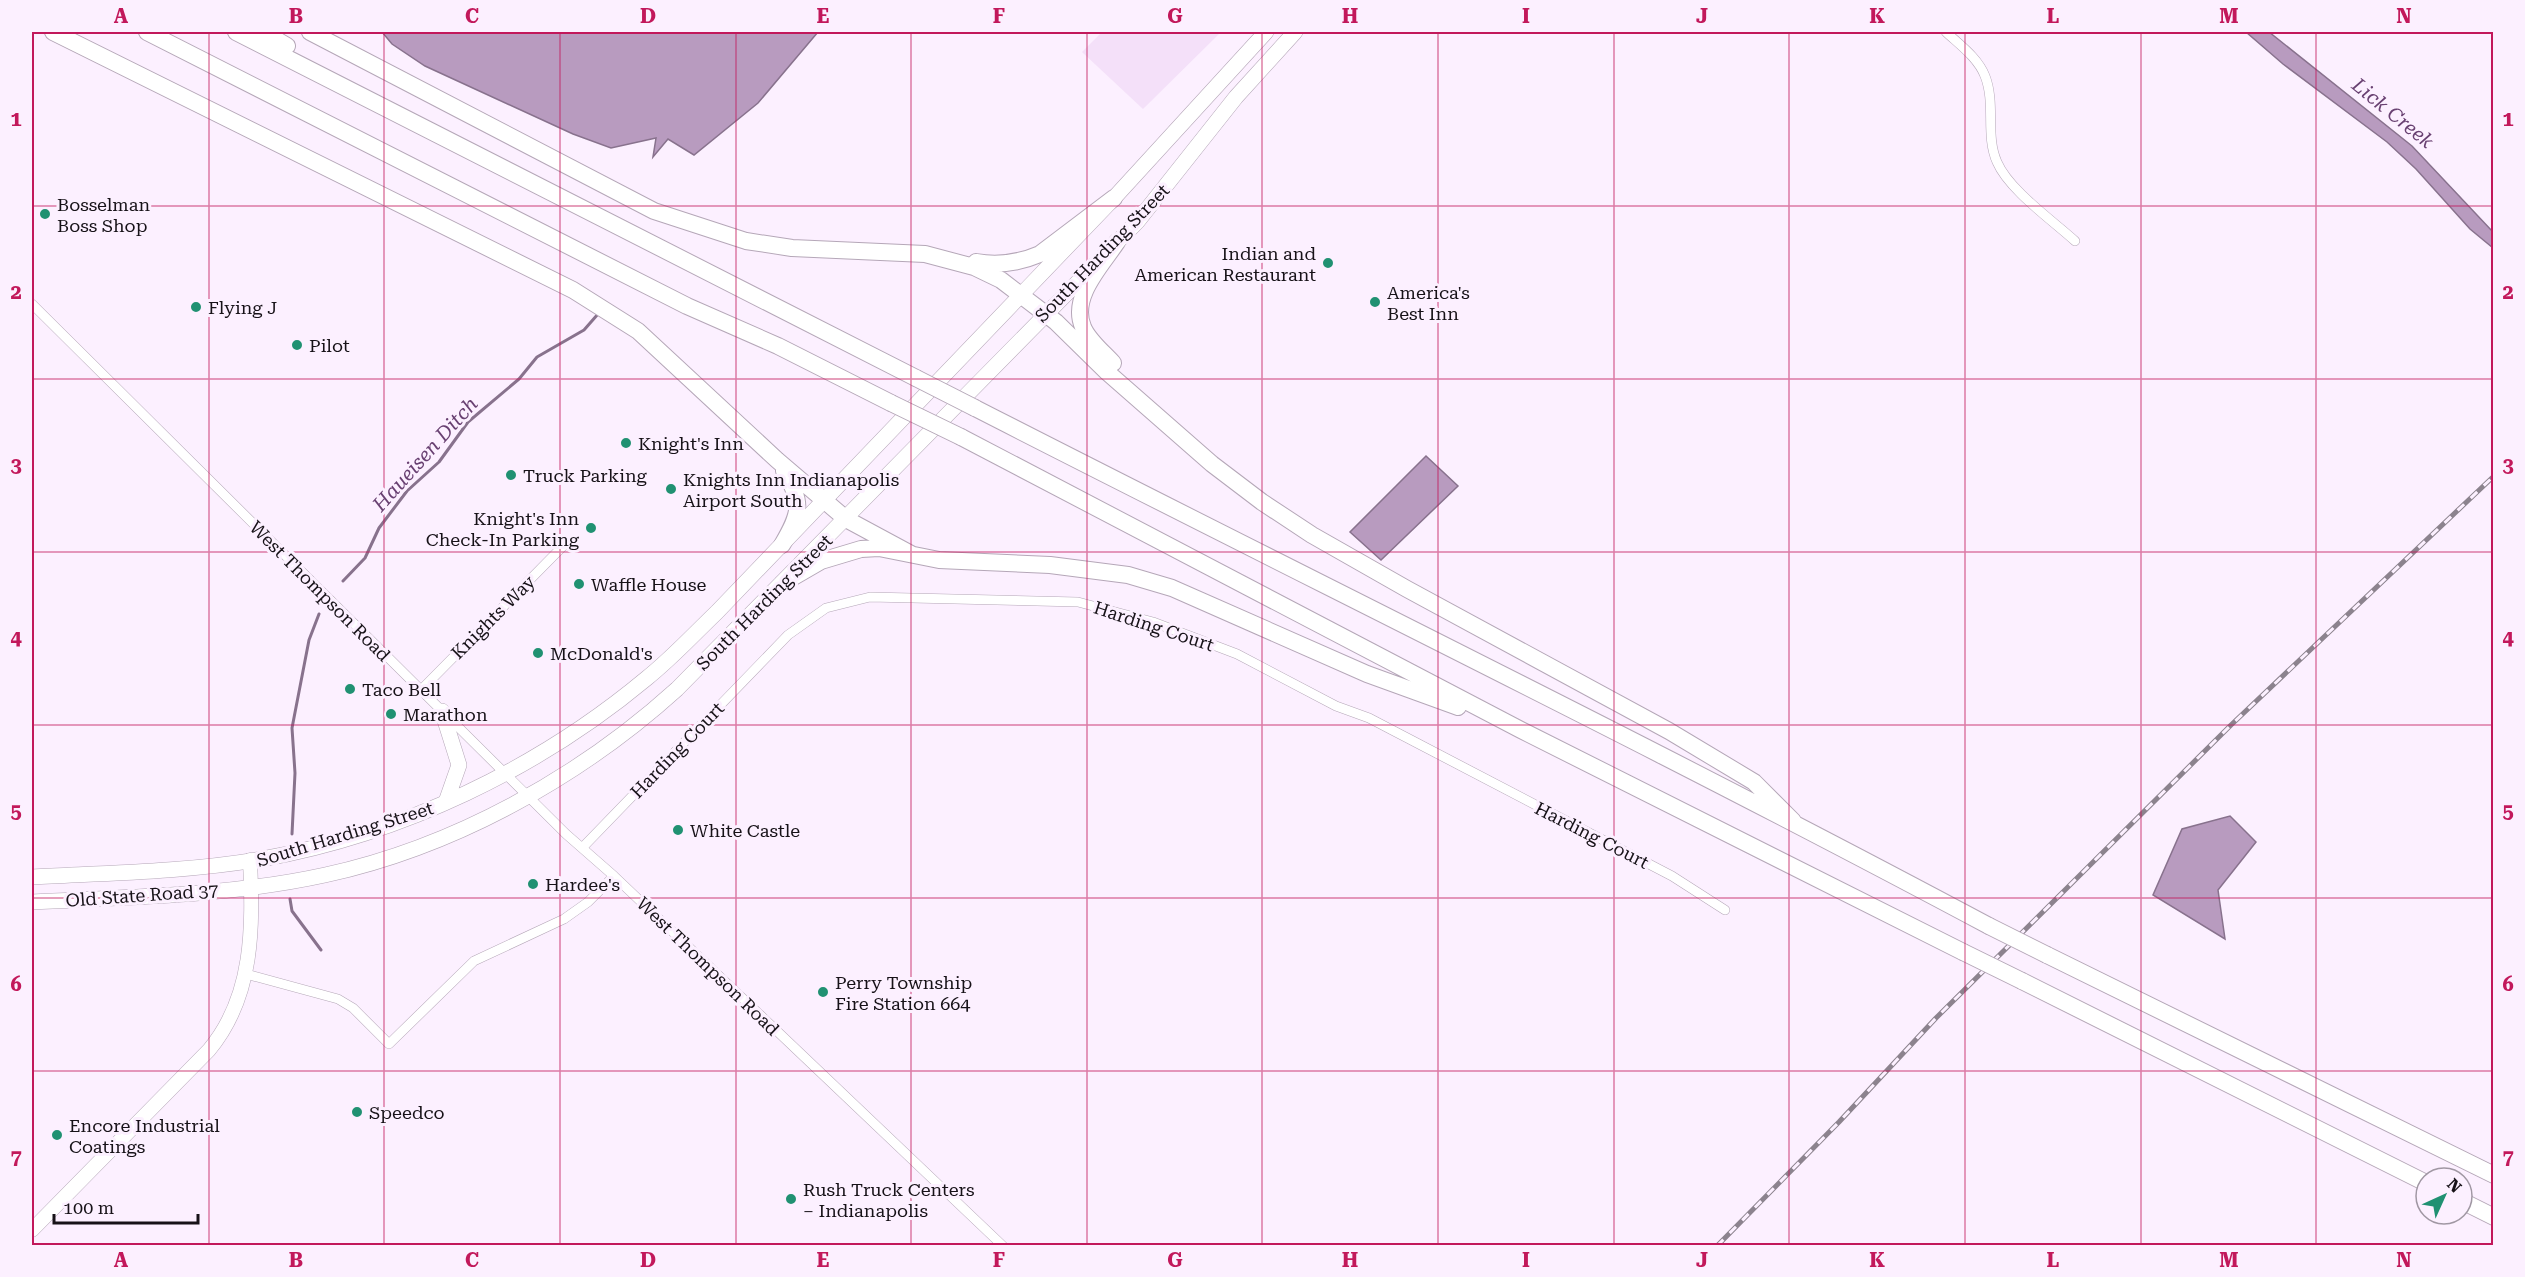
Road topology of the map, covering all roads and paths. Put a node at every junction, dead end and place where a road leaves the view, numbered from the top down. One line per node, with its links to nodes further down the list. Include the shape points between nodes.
1 (54, 32): 18 (highway, via 611,312 638,331)
2 (147, 32): 27 (highway, bridge, via 687,306 778,346 961,437)
3 (236, 32): 9 (highway)
4 (263, 32): 9 (highway)
5 (310, 32): 13 (highway, via 678,221 769,245 899,252)
6 (1266, 32): 10 (main road, South Harding Street)
7 (1295, 32): 12 (main road, South Harding Street, via 1236,98 1162,194)
8 (1946, 32): 11 (street, via 1974,58 1986,76 1991,144 1999,166)
9 (412, 120): 31 (highway, bridge)
10 (1114, 198): 13 (highway, via 1050,248 1028,259 998,264); 14 (main road, South Harding Street)
11 (2075, 241)
12 (1117, 242): 16 (main road, South Harding Street); 17 (highway, via 1083,296 1083,327)
13 (949, 260): 14 (highway, via 987,273)
14 (1021, 295): 16 (highway); 19 (main road, South Harding Street)
15 (32, 304): 25 (street, West Thompson Road)
16 (1045, 314): 17 (highway); 20 (main road, South Harding Street)
17 (1168, 424): 31 (highway, via 1212,464 1312,535 1697,748 1754,782)
18 (777, 460): 19 (highway); 22 (highway, via 799,504 794,524)
19 (824, 500): 20 (highway); 22 (main road, South Harding Street)
20 (846, 519): 23 (highway); 24 (main road, South Harding Street)
21 (567, 542): 25 (street, Knights Way)
22 (782, 544): 28 (main road, South Harding Street, via 649,677 573,732)
23 (911, 554): 24 (highway, via 879,548 843,552); 27 (highway, via 939,560 1050,565 1128,575 1172,588 1367,674)
24 (783, 583): 29 (main road, South Harding Street, via 646,716 605,748)
25 (420, 691): 26 (street, West Thompson Road)
26 (442, 711): 28 (street, West Thompson Road); 30 (main road, via 459,765)
27 (1521, 730): 41 (highway, bridge)
28 (506, 773): 29 (street, West Thompson Road); 30 (main road, South Harding Street)
29 (528, 795): 32 (street, West Thompson Road); 36 (main road, South Harding Street, via 445,836 363,866)
30 (446, 802): 33 (main road, South Harding Street, via 315,847)
31 (1793, 821): 40 (highway, bridge, via 1989,926)
32 (583, 847): 34 (street, West Thompson Road); 38 (street, Harding Court, via 788,634 826,608 870,597 1078,602 1153,622 1237,654 1672,876)
33 (250, 860): 35 (main road, Old State Road 37, via 186,868); 36 (street, South Harding Street)
34 (614, 876): 39 (street, via 564,919 477,958 390,1044 353,1008 338,999); 43 (street, West Thompson Road)
35 (32, 877)
36 (252, 887): 37 (main road, Old State Road 37); 39 (street, South Harding Street)
37 (32, 902)
38 (1725, 910)
39 (246, 974): 42 (street, South Harding Street, via 230,1020 212,1047)
40 (2493, 1175)
41 (2414, 1176)
42 (32, 1230)
43 (1003, 1245)

